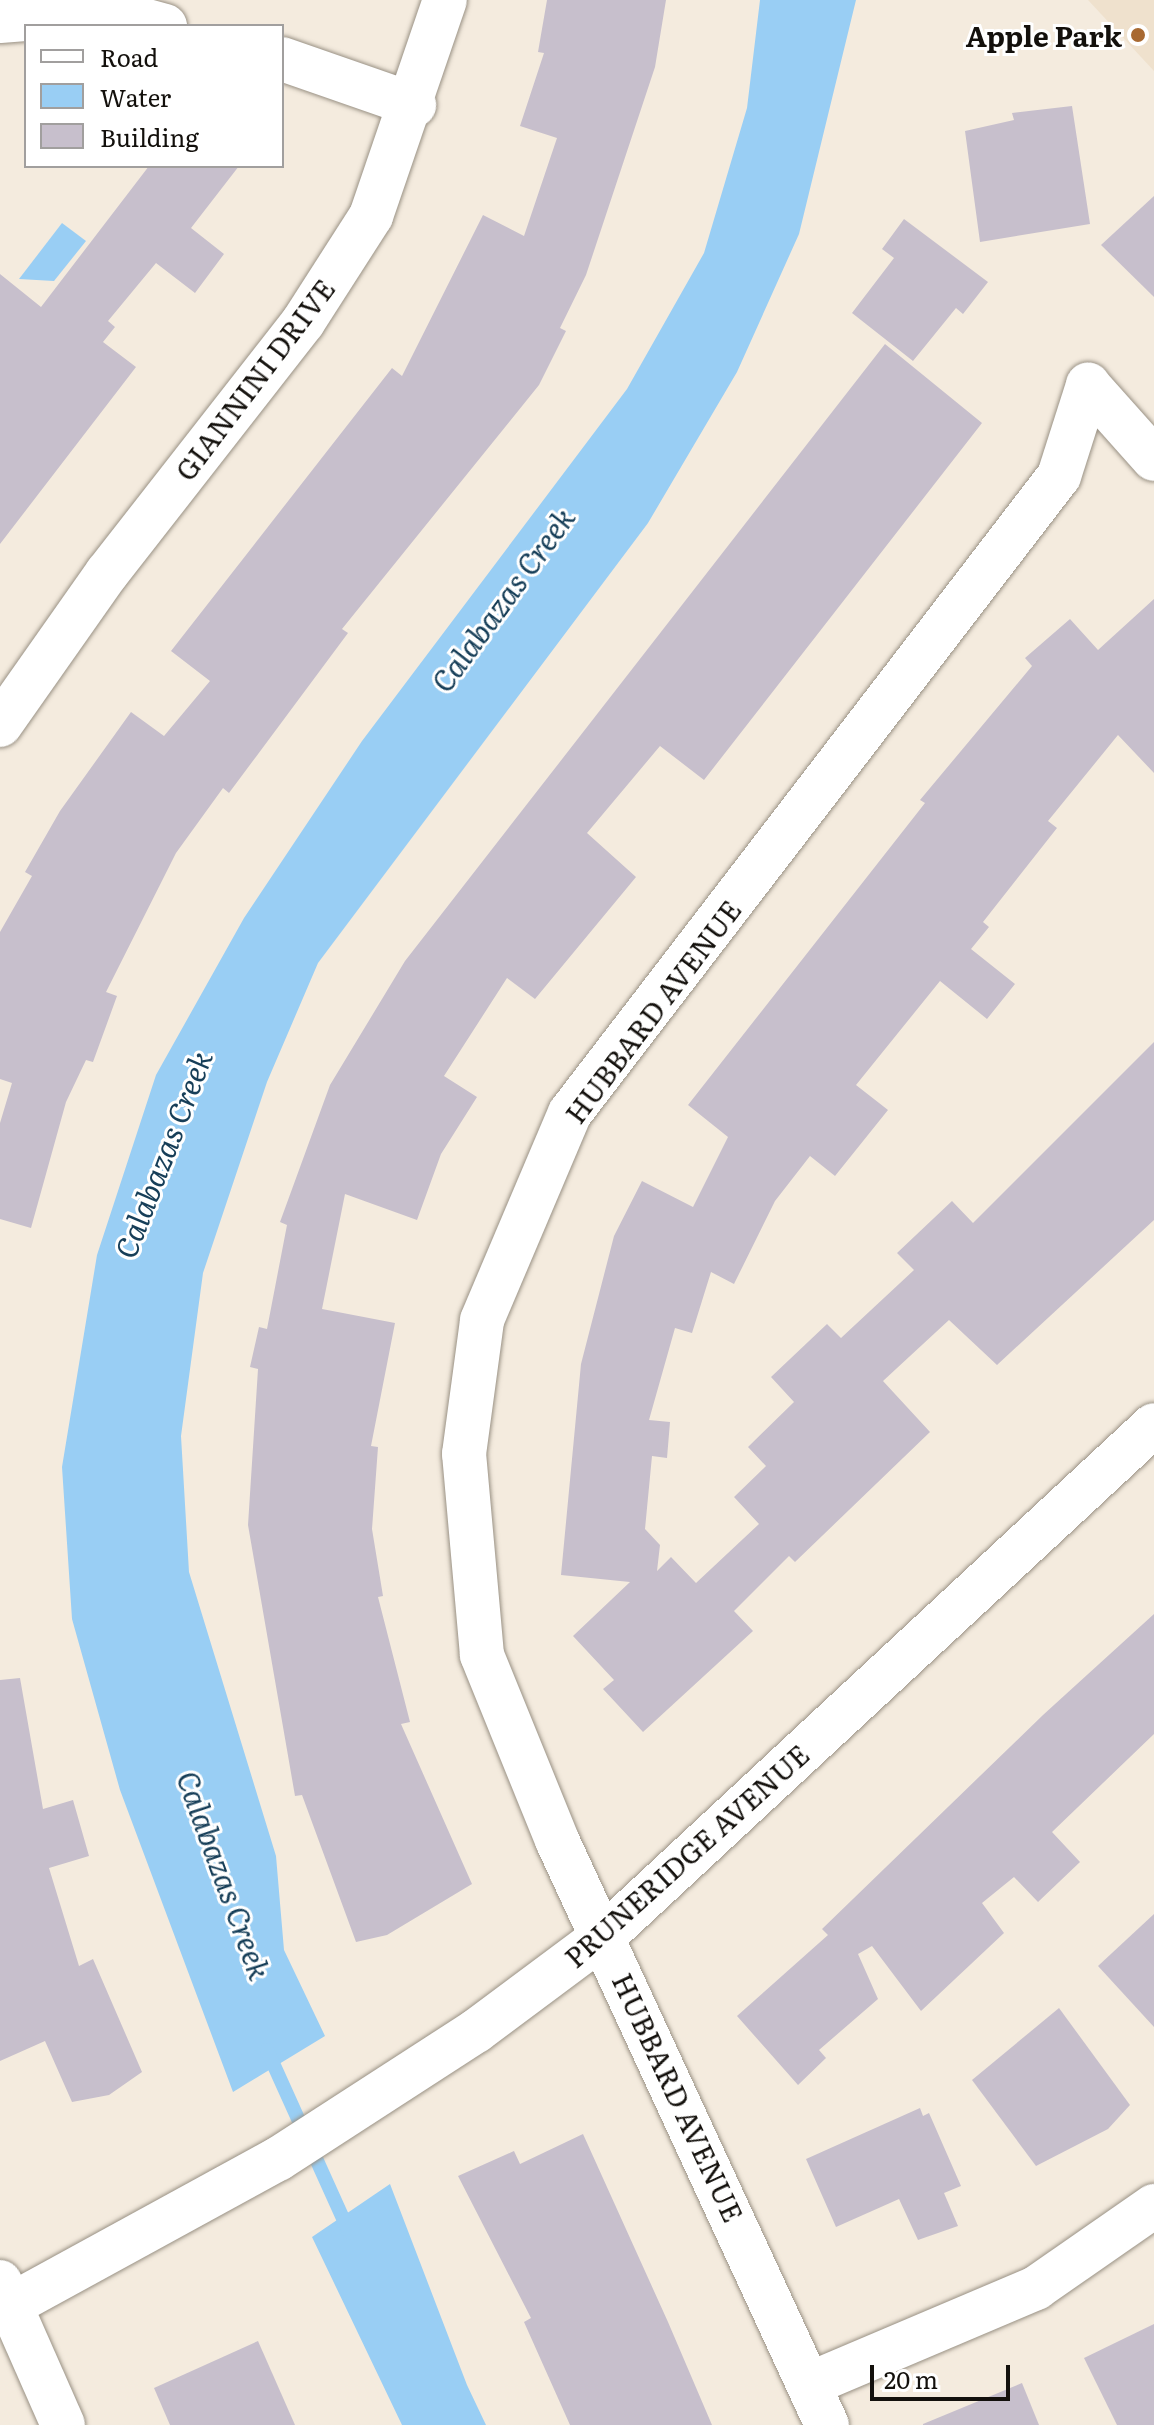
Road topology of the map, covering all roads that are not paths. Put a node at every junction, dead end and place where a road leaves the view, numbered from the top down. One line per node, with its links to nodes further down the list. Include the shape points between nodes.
1 (445, 0): 5 (street, GIANNINI DRIVE)
2 (0, 21): 3 (street, via 114,12)
3 (158, 24)
4 (284, 60): 5 (street)
5 (414, 105): 7 (street, GIANNINI DRIVE, via 371,216 303,322 107,573)
6 (1154, 459): 9 (street, HUBBARD AVENUE, via 1088,385 1059,476 570,1113 482,1320 464,1454 482,1655 557,1840)
7 (0, 725)
8 (1154, 1425): 9 (street, PRUNERIDGE AVENUE)
9 (605, 1935): 11 (street, PRUNERIDGE AVENUE, via 278,2159); 12 (street, HUBBARD AVENUE)
10 (1154, 2206): 12 (street, via 1036,2288)
11 (4, 2300): 13 (street)
12 (810, 2384): 14 (street, HUBBARD AVENUE)
13 (63, 2425)
14 (827, 2425)

